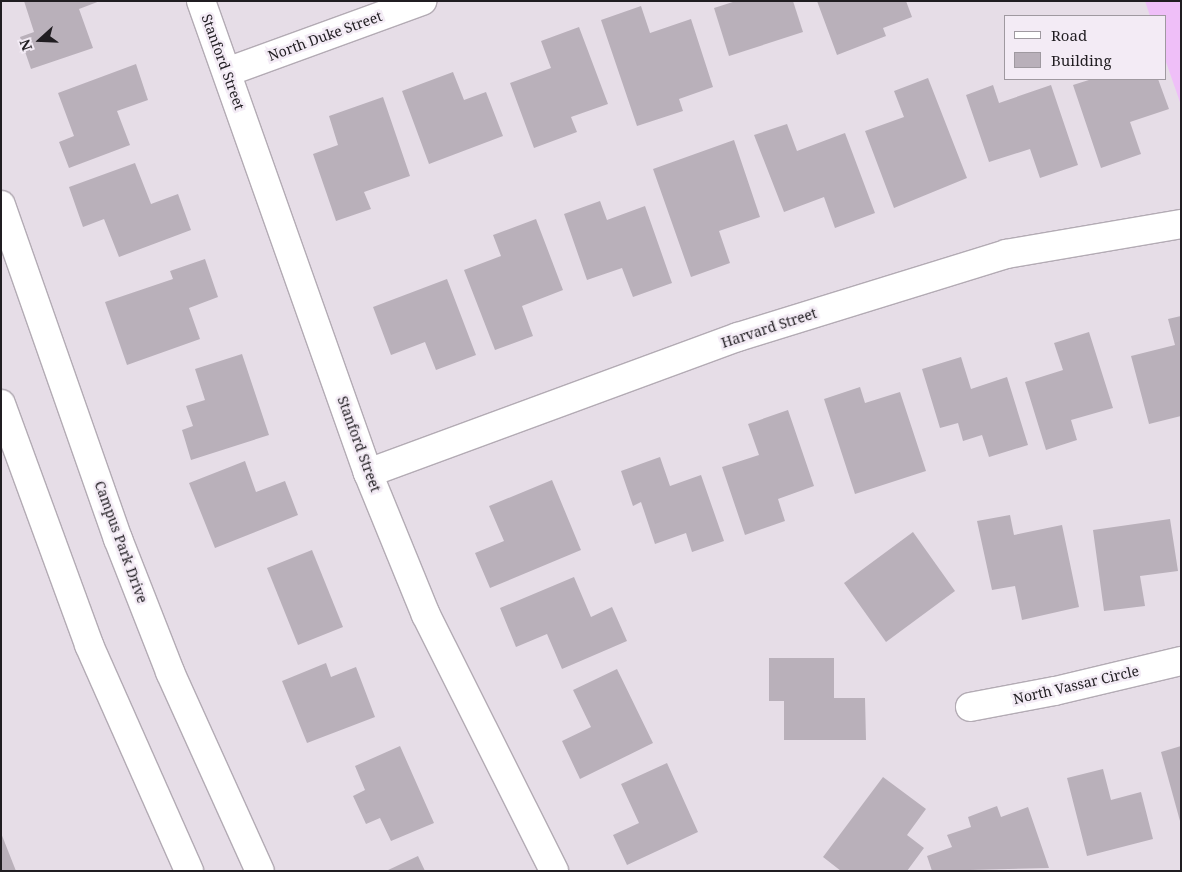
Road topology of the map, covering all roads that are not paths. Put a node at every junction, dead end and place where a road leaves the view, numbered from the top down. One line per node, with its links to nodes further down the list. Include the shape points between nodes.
1 (201, 1): 3 (street, Stanford Street)
2 (422, 1): 3 (street, North Duke Street)
3 (228, 72): 7 (street, Stanford Street)
4 (1, 205): 11 (street, Campus Park Drive, via 118,539 170,672)
5 (1181, 224): 7 (street, Harvard Street, via 988,260 738,336)
6 (1, 404): 10 (street, via 89,645)
7 (368, 473): 12 (street, Stanford Street, via 426,615)
8 (1181, 661): 9 (street, North Vassar Circle)
9 (970, 707)
10 (189, 871)
11 (260, 871)
12 (554, 871)

